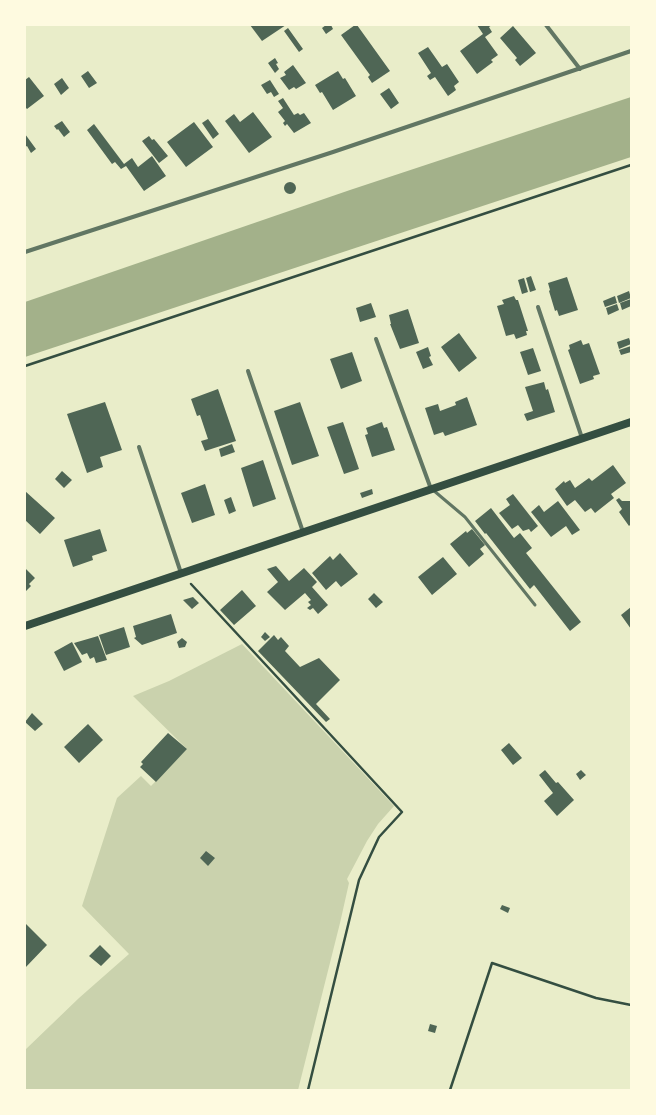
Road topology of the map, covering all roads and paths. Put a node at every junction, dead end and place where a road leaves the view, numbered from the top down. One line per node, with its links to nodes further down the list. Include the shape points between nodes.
1 (546, 25): 3 (street)
2 (631, 51): 3 (street)
3 (580, 69): 5 (street)
4 (631, 165): 8 (path)
5 (25, 252)
6 (538, 307): 11 (street)
7 (376, 339): 13 (street)
8 (25, 366)
9 (248, 371): 14 (street)
10 (631, 422): 11 (main road)
11 (582, 438): 13 (main road)
12 (139, 447): 15 (street)
13 (431, 489): 14 (main road); 16 (lane, via 465,517)
14 (303, 532): 15 (main road)
15 (181, 573): 17 (main road); 19 (path, via 402,812 379,837 359,880)
16 (535, 605)
17 (25, 626)
18 (631, 1005): 20 (path, via 596,998 492,963)
19 (308, 1090)
20 (450, 1090)

